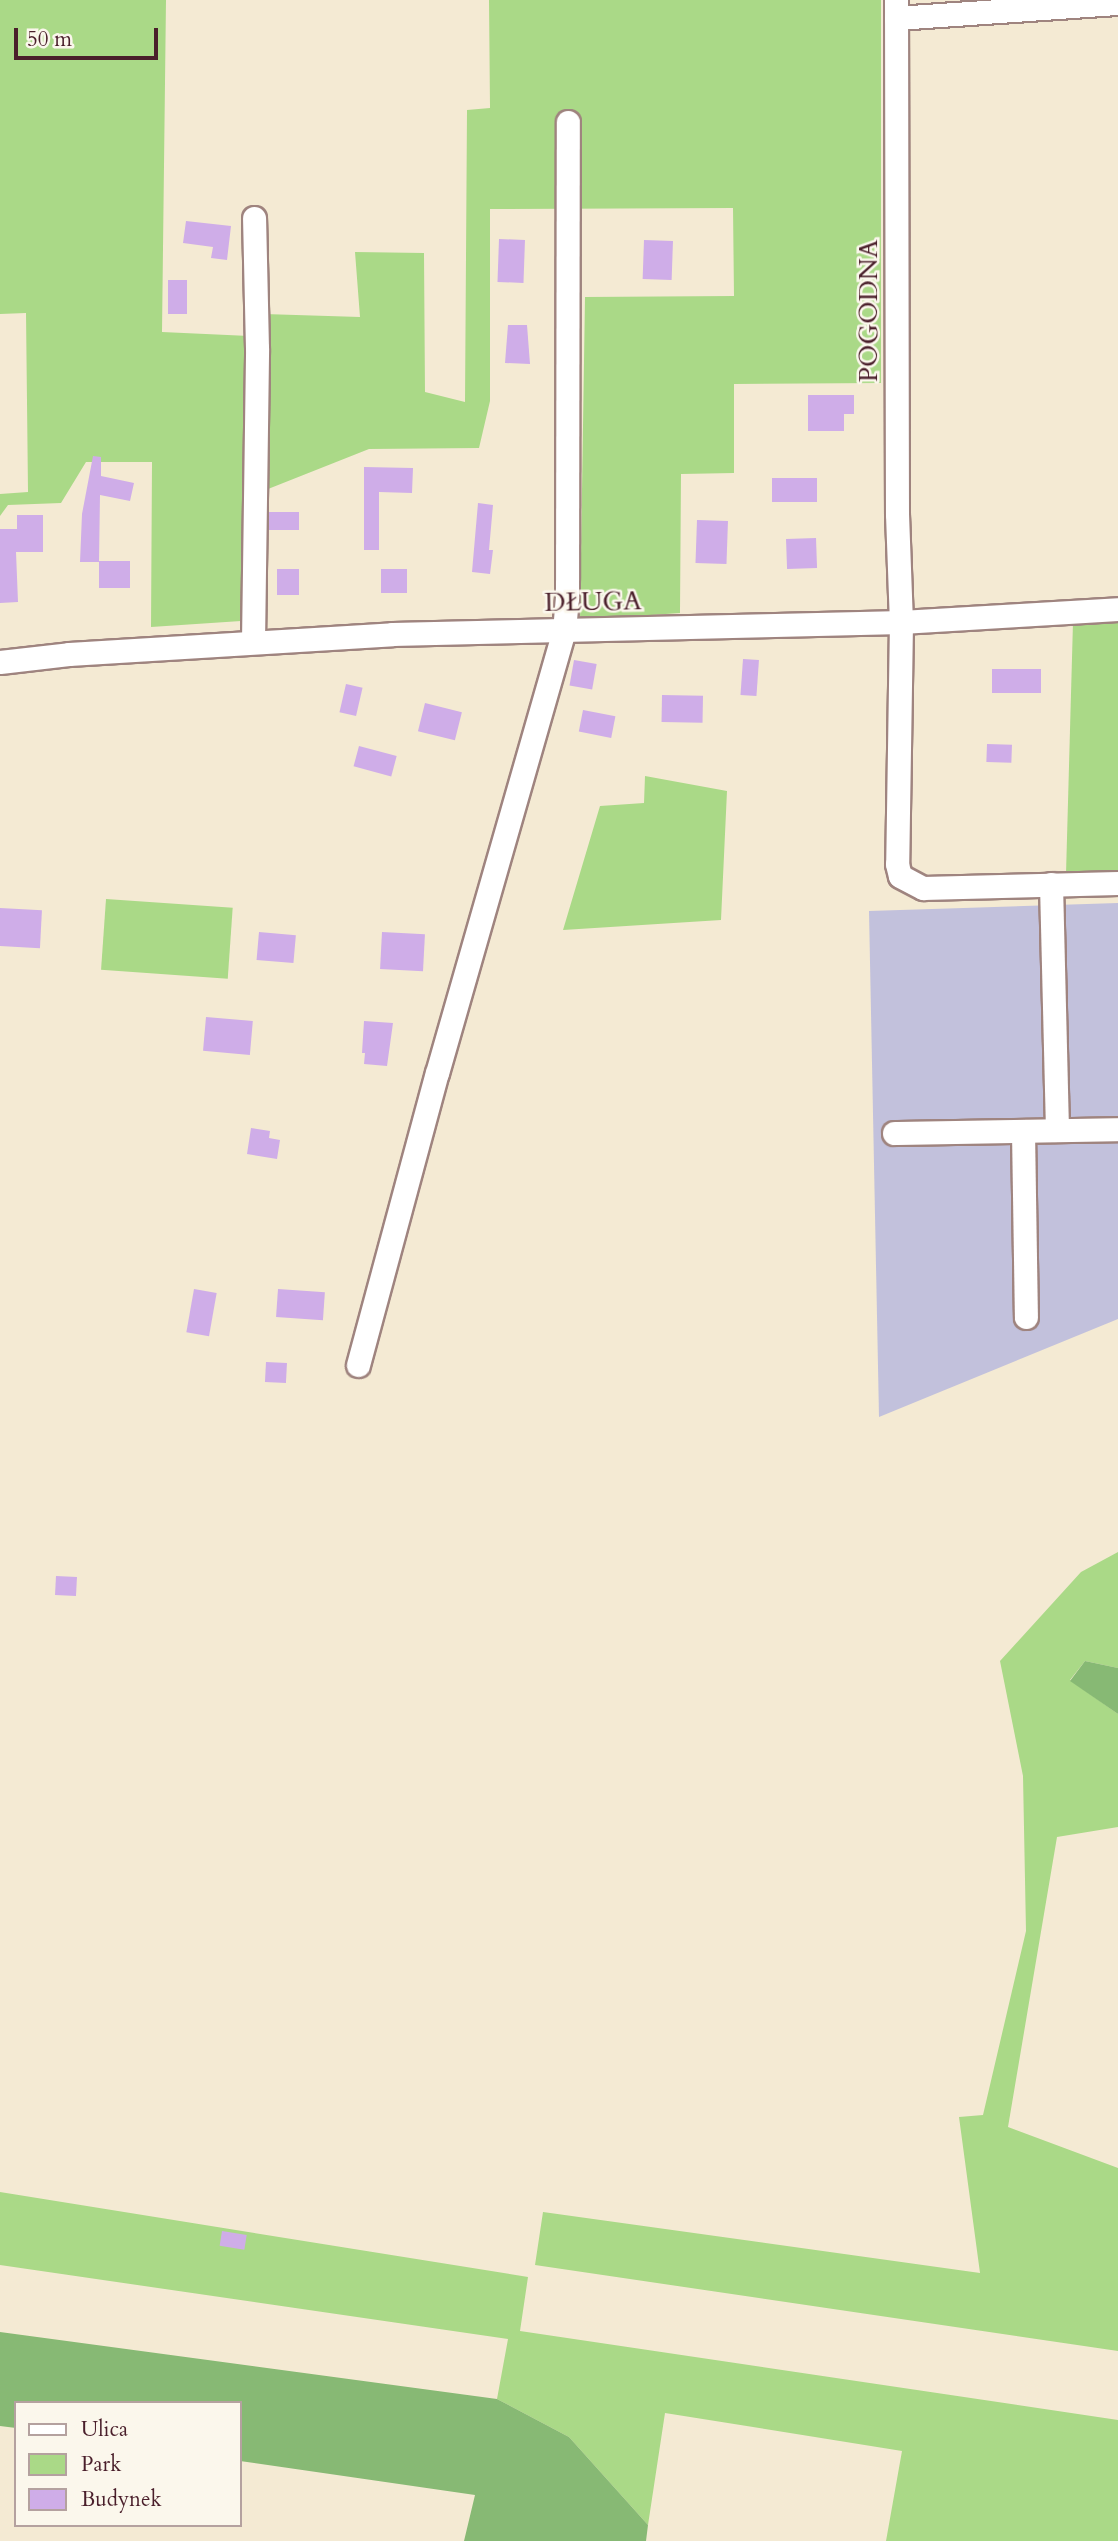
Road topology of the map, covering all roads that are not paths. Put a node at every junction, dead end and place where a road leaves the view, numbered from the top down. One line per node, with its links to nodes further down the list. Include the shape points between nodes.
1 (1118, 3): 2 (street)
2 (896, 9): 6 (street, POGODNA)
3 (568, 122): 7 (street, via 568,598)
4 (254, 218): 8 (street)
5 (1118, 609): 6 (street, DŁUGA)
6 (901, 622): 7 (street, DŁUGA); 11 (street, POGODNA, via 897,864 901,876 923,888)
7 (564, 631): 8 (street, DŁUGA); 17 (street)
8 (253, 642): 9 (street, DŁUGA)
9 (0, 662)
10 (1118, 883): 11 (street)
11 (1051, 884): 13 (street)
12 (1118, 1129): 13 (street)
13 (1057, 1130): 14 (street)
14 (1023, 1131): 15 (street); 16 (street)
15 (894, 1133)
16 (1026, 1317)
17 (358, 1365)

